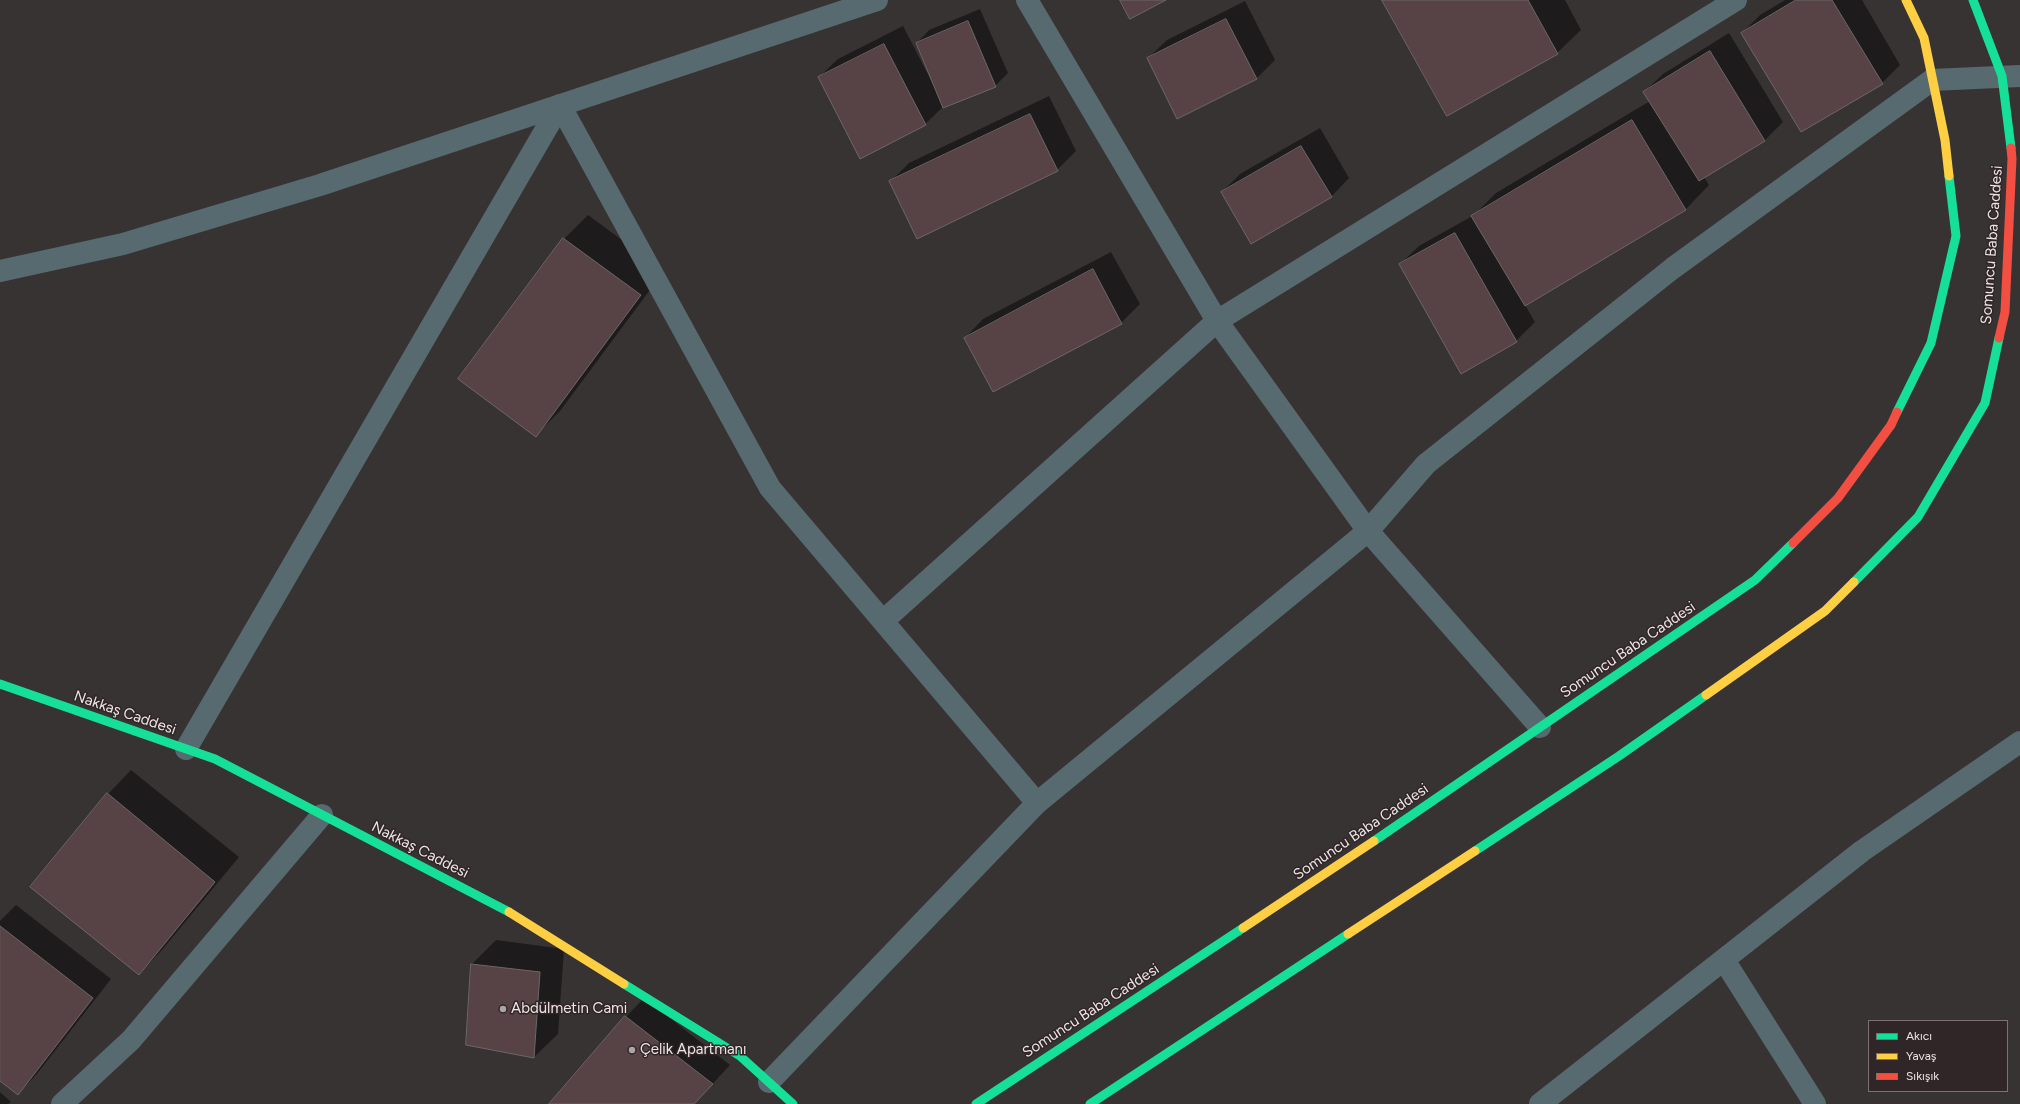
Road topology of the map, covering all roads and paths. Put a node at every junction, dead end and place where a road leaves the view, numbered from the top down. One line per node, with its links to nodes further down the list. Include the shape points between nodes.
1 (877, 0): 8 (street)
2 (1027, 0): 11 (street)
3 (1736, 0): 11 (street)
4 (1906, 0): 7 (main road, Somuncu Baba Caddesi, via 1924,38)
5 (1973, 0): 6 (main road, Somuncu Baba Caddesi)
6 (2011, 76): 7 (street); 9 (main road, Somuncu Baba Caddesi)
7 (1932, 80): 12 (street, via 1673,268 1426,464); 15 (main road, Somuncu Baba Caddesi, via 1945,140 1956,236 1931,343 1891,425 1838,498 1756,580)
8 (560, 105): 10 (street, via 320,185 138,239); 13 (street, via 770,488); 17 (street)
9 (2015, 201): 25 (main road, Somuncu Baba Caddesi, via 2005,312 1984,403 1918,517 1825,610 1619,756)
10 (0, 271)
11 (1217, 321): 12 (street); 13 (street)
12 (1368, 531): 15 (street); 18 (street)
13 (883, 621): 18 (street)
14 (0, 684): 17 (main road, Nakkaş Caddesi)
15 (1540, 727): 24 (main road, Somuncu Baba Caddesi, via 1376,840)
16 (2020, 742): 20 (street, via 1862,851)
17 (186, 749): 19 (main road, Nakkaş Caddesi, via 215,760)
18 (1037, 803): 21 (street)
19 (322, 815): 21 (main road, Nakkaş Caddesi, via 507,911 740,1056); 22 (street, via 131,1040)
20 (1724, 960): 26 (street); 27 (street)
21 (769, 1082): 23 (main road, Nakkaş Caddesi)
22 (62, 1104)
23 (793, 1104)
24 (976, 1104)
25 (1090, 1104)
26 (1540, 1104)
27 (1815, 1104)

